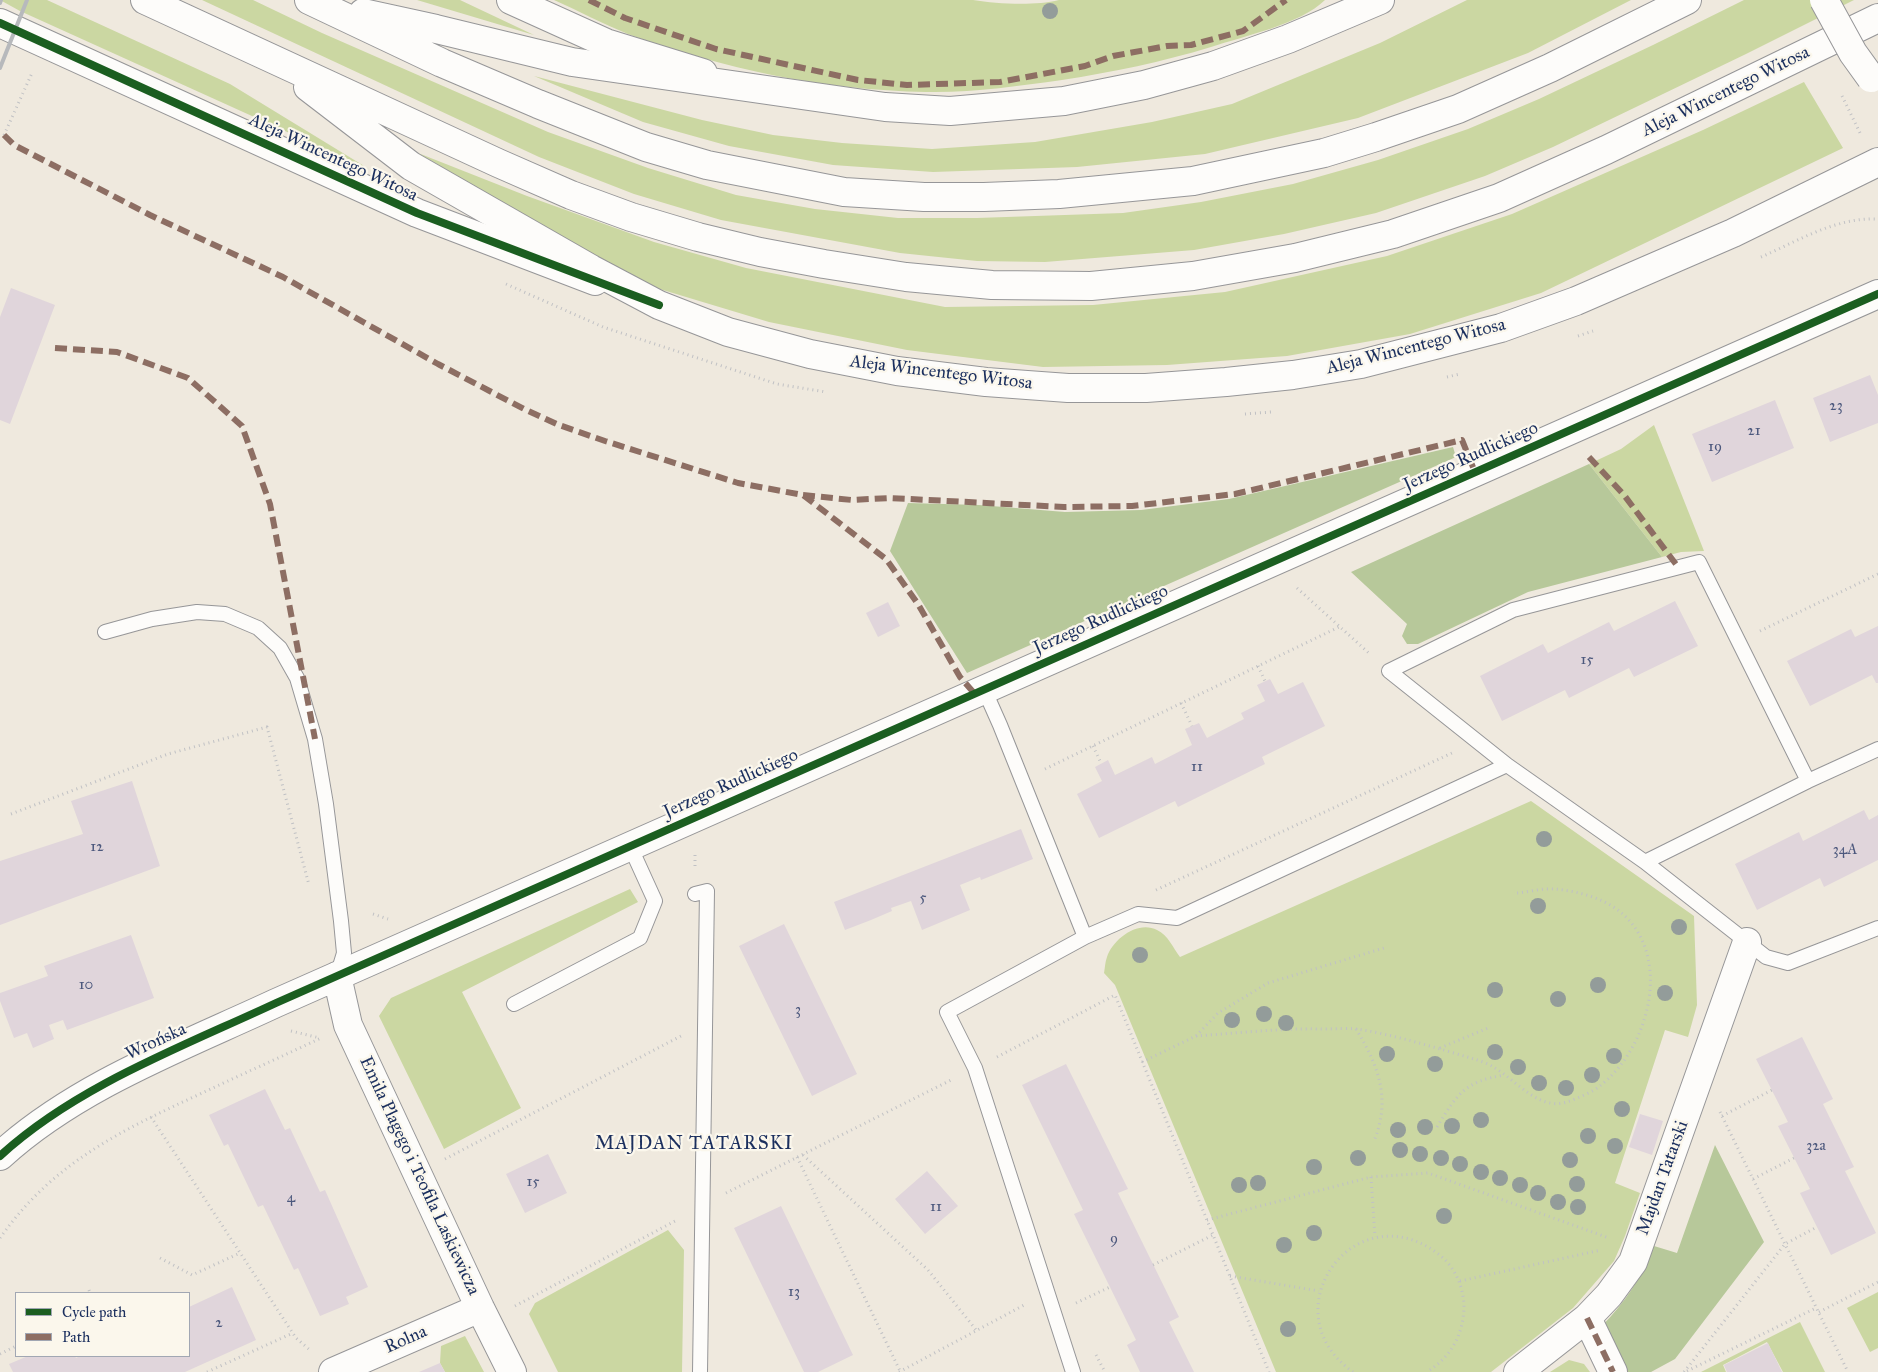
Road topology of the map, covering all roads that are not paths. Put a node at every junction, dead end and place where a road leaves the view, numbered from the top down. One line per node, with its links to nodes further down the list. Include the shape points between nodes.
1 (145, 0): 9 (main road, Aleja Wincentego Witosa)
2 (512, 0): 11 (main road, via 606,43)
3 (1687, 0): 5 (main road, via 1550,68 1458,109 1324,153 1193,181 1059,194 984,197 844,192 707,165 646,147 538,104)
4 (1824, 0): 10 (main road, bridge, via 1853,53)
5 (313, 2): 11 (main road, via 572,62)
6 (1372, 2): 11 (main road, via 1288,39 1213,66 1144,85 1064,101 950,110 885,107)
7 (1878, 18): 9 (main road, Aleja Wincentego Witosa, via 1606,150 1482,204 1393,234 1295,258 1193,276 1091,286 992,285 906,277 797,259 698,236 631,217 571,195)
8 (0, 23): 14 (main road, Aleja Wincentego Witosa, via 417,213)
9 (269, 58): 14 (main road, via 411,166)
10 (1874, 83)
11 (745, 86)
12 (1878, 162): 14 (main road, Aleja Wincentego Witosa, via 1733,233 1576,301 1501,328 1433,346 1361,364 1293,375 1146,388 1068,388 986,382 897,371 810,354 728,332)
13 (1878, 294): 16 (main road, Jerzego Rudlickiego)
14 (659, 305)
15 (105, 632): 26 (lane, via 152,619 197,612 225,614 258,628 280,648 297,678 320,767 344,953)
16 (984, 689): 20 (main road, Jerzego Rudlickiego); 24 (lane)
17 (1878, 749): 19 (lane)
18 (1507, 765): 19 (lane, via 1389,671 1514,610 1699,562); 21 (lane); 24 (lane, via 1177,918 1138,914)
19 (1808, 781): 21 (lane)
20 (630, 846): 26 (main road, Jerzego Rudlickiego); 27 (lane, via 655,901 640,938)
21 (1646, 862): 25 (lane)
22 (695, 894): 34 (lane, via 707,891)
23 (1878, 928): 25 (lane, via 1788,963 1766,957)
24 (1085, 937): 35 (lane, via 947,1012 975,1068)
25 (1747, 942): 30 (main road, Majdan Tatarski, via 1632,1262 1609,1296)
26 (337, 976): 28 (main road, Wrońska, via 106,1082 16,1141); 29 (main road, Emila Plagego i Teofila Laskiewicza, via 348,1026)
27 (514, 1004)
28 (0, 1156)
29 (480, 1308): 31 (main road, Rolna); 33 (main road, Emila Plagego i Teofila Laskiewicza)
30 (1587, 1318): 36 (main road, Majdan Tatarski); 37 (main road)
31 (381, 1362): 32 (main road, Rolna)
32 (333, 1372)
33 (512, 1372)
34 (700, 1372)
35 (1073, 1372)
36 (1518, 1372)
37 (1613, 1372)

